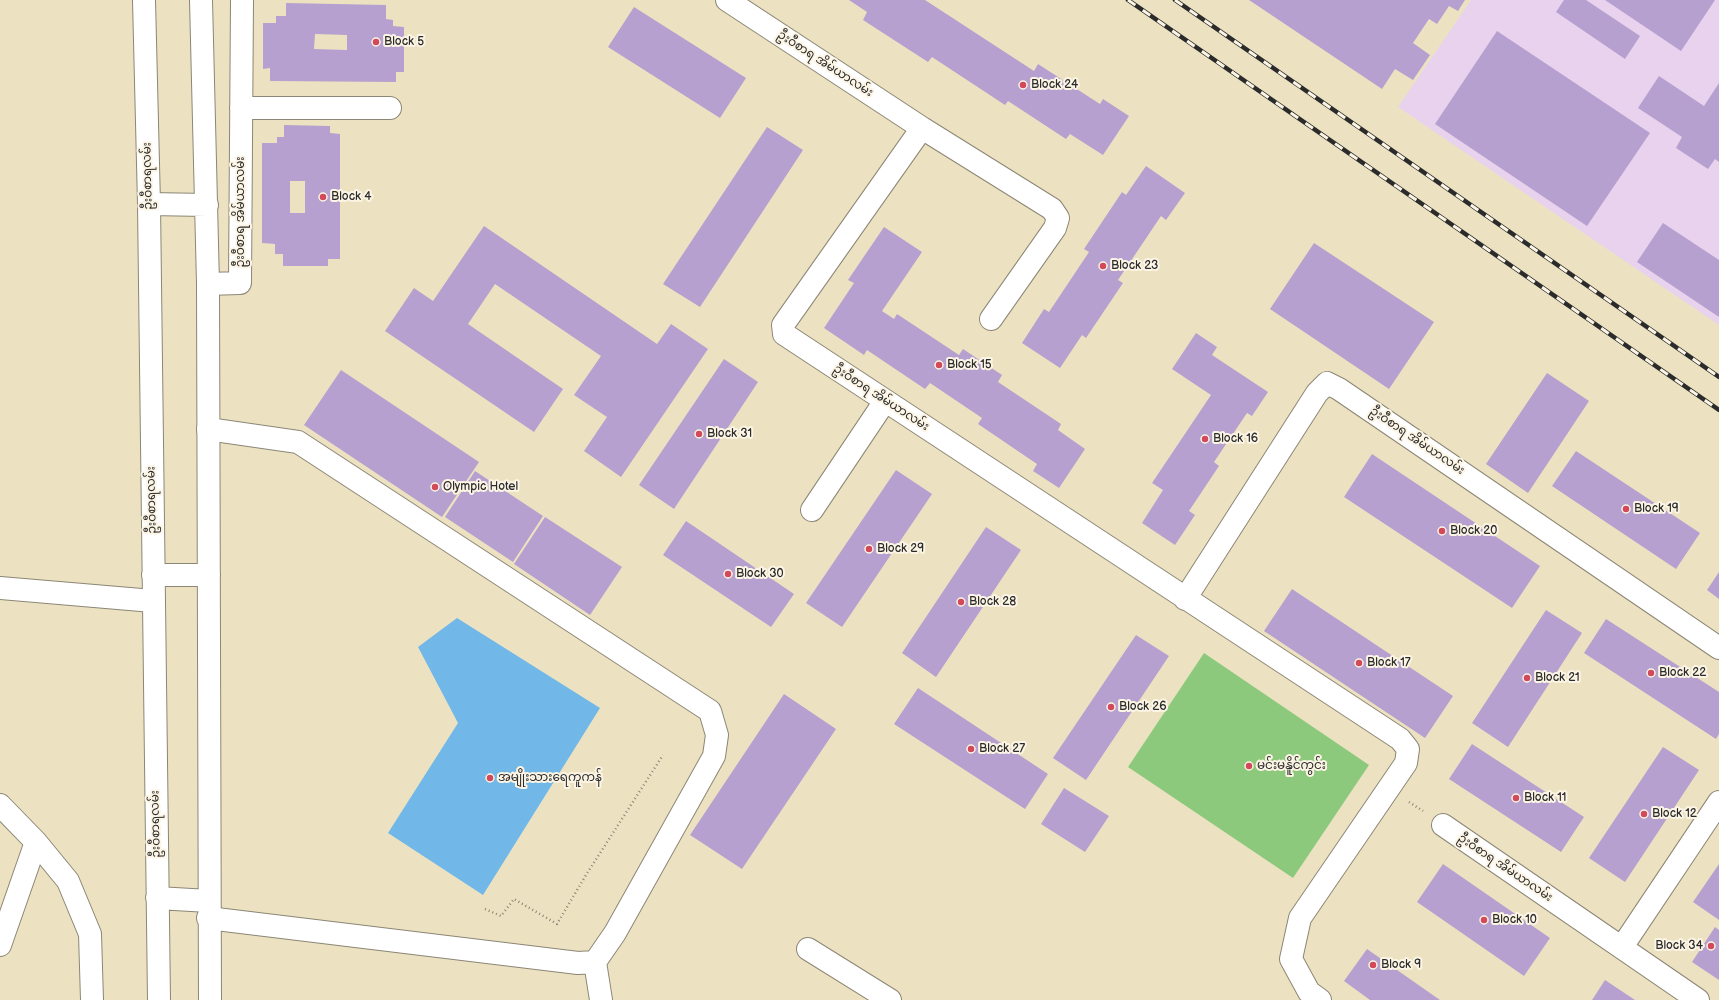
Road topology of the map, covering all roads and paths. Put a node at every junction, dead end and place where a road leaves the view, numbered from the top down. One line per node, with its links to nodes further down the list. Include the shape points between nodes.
1 (144, 0): 8 (street, ဦးဝီစာရလမ်း)
2 (201, 0): 9 (street)
3 (242, 0): 5 (street, ဦးဝီစာရ အိမ်ယာလမ်း)
4 (727, 0): 7 (street, ဦးဝီစာရ အိမ်ယာလမ်း)
5 (241, 108): 6 (street); 10 (street, ဦးဝီစာရ အိမ်ယာလမ်း, via 240,283)
6 (390, 108)
7 (922, 128): 11 (street, ဦးဝီစာရ အိမ်ယာလမ်း, via 1052,209 1058,218 1055,228); 12 (street, ဦးဝီစာရ အိမ်ယာလမ်း, via 783,325 784,334)
8 (149, 204): 9 (street); 16 (street, ဦးဝီစာရလမ်း)
9 (207, 205): 10 (street)
10 (208, 284): 13 (street)
11 (992, 319)
12 (885, 401): 14 (street); 18 (street, ဦးဝီစာရ အိမ်ယာလမ်း)
13 (208, 429): 15 (street); 33 (street, via 298,442 710,711 717,735 714,756 615,933)
14 (812, 510)
15 (208, 575): 16 (street); 29 (street)
16 (153, 576): 19 (street, ဦးဝီစာရလမ်း)
17 (0, 588): 19 (street)
18 (1185, 599): 20 (street, ဦးဝီစာရ အိမ်ယာလမ်း, via 1317,393 1327,383 1339,388); 22 (street, ဦးဝီစာရ အိမ်ယာလမ်း, via 1400,739 1408,749 1406,763)
19 (153, 601): 27 (street, ဦးဝီစာရလမ်း)
20 (1719, 648)
21 (663, 755): 28 (path, via 557,924 514,898 501,916)
22 (1389, 788): 25 (path); 39 (street, ဦးဝီစာရ အိမ်ယာလမ်း, via 1300,918 1291,959 1309,992)
23 (1719, 802): 31 (street)
24 (0, 805): 26 (street)
25 (1444, 826): 31 (street, ဦးဝီစာရ အိမ်ယာလမ်း)
26 (36, 842): 30 (street); 34 (street, via 68,881 90,934)
27 (157, 898): 29 (street); 35 (street, ဦးဝီစာရလမ်း)
28 (485, 909)
29 (209, 910): 33 (street, via 578,963); 36 (street)
30 (0, 945)
31 (1622, 947): 40 (street, ဦးဝီစာရ အိမ်ယာလမ်း)
32 (808, 949): 38 (street)
33 (595, 962): 37 (street)
34 (92, 1000)
35 (159, 1000)
36 (210, 1000)
37 (601, 1000)
38 (890, 1000)
39 (1320, 1000)
40 (1698, 1000)

